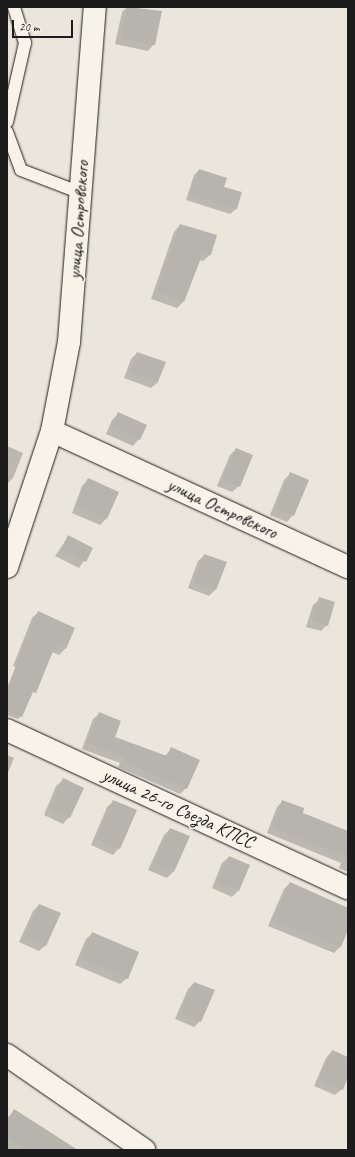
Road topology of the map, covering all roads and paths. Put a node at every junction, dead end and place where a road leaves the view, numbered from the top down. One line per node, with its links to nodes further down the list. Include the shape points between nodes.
1 (14, 7): 3 (lane, via 25,43)
2 (95, 7): 5 (street, улица Островского)
3 (7, 122)
4 (7, 132): 5 (lane, via 21,170)
5 (81, 193): 6 (street, улица Островского, via 69,342)
6 (52, 431): 7 (street, улица Островского); 8 (street, улица Островского)
7 (7, 566)
8 (348, 567)
9 (7, 730): 10 (street, улица 26-го Съезда КПСС)
10 (348, 888)
11 (7, 1055): 12 (street)
12 (144, 1150)

